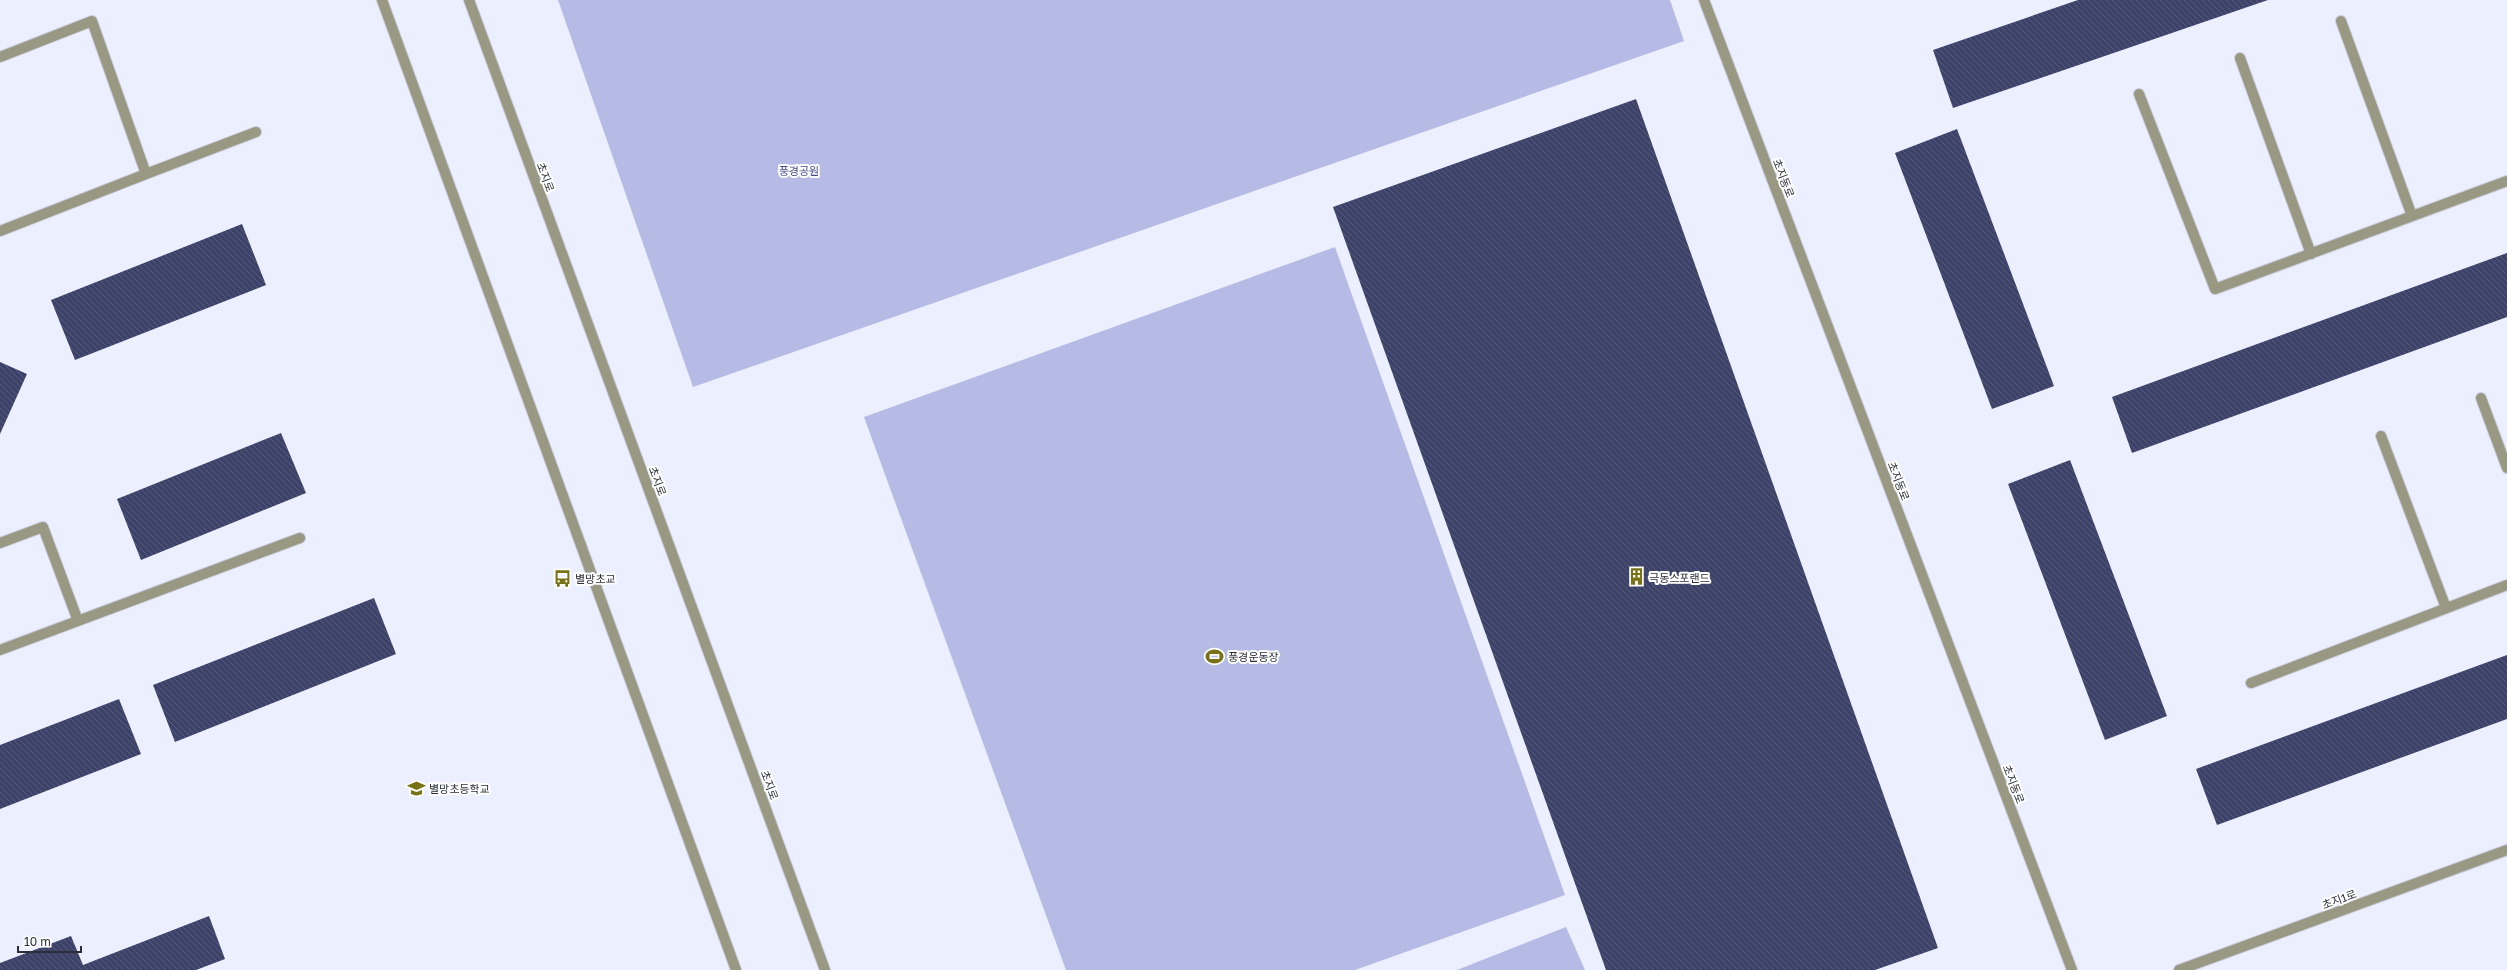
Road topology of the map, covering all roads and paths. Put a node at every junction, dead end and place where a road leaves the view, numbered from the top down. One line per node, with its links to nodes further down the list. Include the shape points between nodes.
1 (382, 0): 25 (street)
2 (469, 0): 26 (street, 초지로)
3 (1704, 0): 27 (street, 초지동로)
4 (2341, 21): 11 (street)
5 (0, 57): 9 (street, via 92,21)
6 (2240, 58): 13 (street)
7 (2140, 94): 13 (street, via 2215,290)
8 (256, 132): 9 (street)
9 (146, 174): 12 (street)
10 (2507, 181): 11 (street)
11 (2412, 216): 13 (street)
12 (0, 231)
13 (2311, 254)
14 (2481, 398): 16 (street)
15 (2381, 436): 20 (street)
16 (2507, 468)
17 (300, 538): 21 (street)
18 (0, 543): 21 (street, via 43,527)
19 (2507, 585): 20 (street)
20 (2446, 608): 23 (street)
21 (78, 621): 22 (street)
22 (0, 650)
23 (2251, 683)
24 (2507, 850): 28 (street, 초지1로)
25 (736, 970)
26 (825, 970)
27 (2072, 970)
28 (2179, 970)

